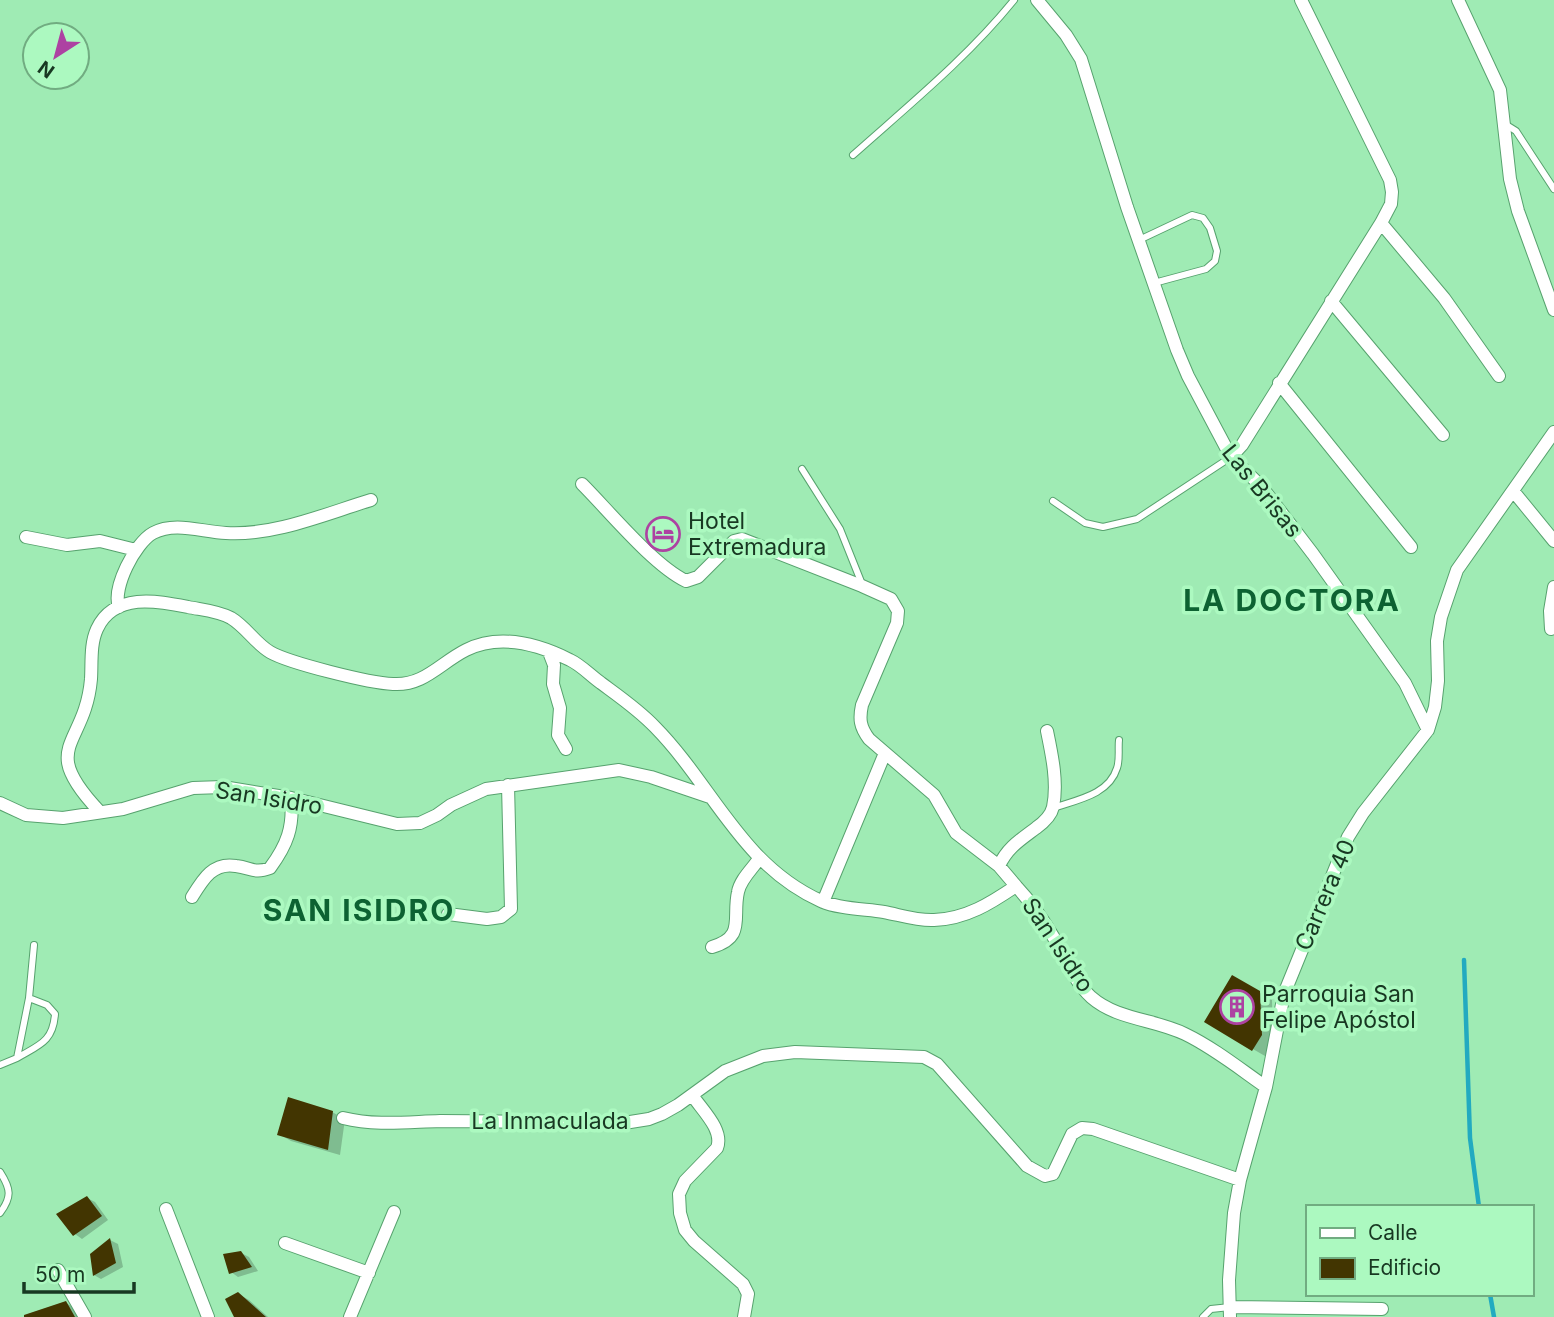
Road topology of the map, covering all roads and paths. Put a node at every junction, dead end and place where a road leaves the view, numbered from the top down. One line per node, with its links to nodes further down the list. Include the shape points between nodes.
1 (1014, 0): 6 (lane, via 937,81)
2 (1037, 0): 9 (street, Las Brisas, via 1081,59)
3 (1301, 0): 8 (street, via 1390,180 1391,204)
4 (1458, 0): 5 (street, via 1500,90)
5 (1504, 127): 7 (lane, via 1516,131); 12 (street, via 1518,211)
6 (853, 155)
7 (1554, 189)
8 (1381, 223): 11 (street); 13 (street, via 1444,298)
9 (1139, 240): 10 (street, Las Brisas); 10 (lane, via 1192,215 1203,218 1210,228 1215,261 1206,269)
10 (1154, 283): 17 (street, Las Brisas, via 1188,376)
11 (1331, 301): 14 (street); 16 (street)
12 (1554, 310)
13 (1499, 376)
14 (1279, 383): 17 (street); 25 (street)
15 (1554, 432): 20 (street, Carrera 40)
16 (1443, 435)
17 (1231, 457): 22 (lane, via 1137,519 1103,527 1085,523); 32 (street, Las Brisas, via 1261,486 1321,565 1405,683)
18 (802, 469): 27 (lane, via 840,530)
19 (582, 484): 27 (street, via 636,540 686,581 698,577 734,541 742,539)
20 (1514, 492): 24 (street); 32 (street, Carrera 40, via 1457,570 1441,617 1436,694)
21 (371, 500): 26 (street, via 264,531 238,534 164,529 144,539)
22 (1053, 501)
23 (26, 537): 26 (street, via 67,545 100,541)
24 (1554, 541)
25 (1411, 547)
26 (136, 550): 29 (street, via 121,580)
27 (862, 586): 36 (street, via 891,599 898,611 859,717 861,728)
28 (1554, 587): 30 (street)
29 (119, 607): 31 (street, San Isidro, via 161,601 209,610 229,617 271,653 384,683 404,685 422,680 466,650 489,642 514,640); 42 (street, via 95,631 89,699 66,755 69,774)
30 (1551, 629)
31 (549, 652): 35 (street, via 560,708 558,735); 39 (street, San Isidro, via 572,660 657,728)
32 (1428, 730): 54 (street, Carrera 40, via 1357,821 1341,852 1284,994)
33 (1047, 732): 41 (street)
34 (1119, 740): 41 (lane, via 1117,768 1107,783 1095,794)
35 (566, 749)
36 (885, 753): 44 (street, via 934,795 957,833); 47 (street)
37 (508, 785): 38 (street, San Isidro, via 485,789 420,823 409,824); 39 (street, San Isidro, via 619,770 651,776); 48 (street, via 511,909 501,917 487,919)
38 (291, 798): 42 (street, San Isidro, via 223,787 193,788 123,809); 46 (street, via 293,819 270,869 215,868)
39 (713, 799): 43 (street, San Isidro)
40 (0, 803): 42 (street, San Isidro, via 26,815 63,818)
41 (1053, 808): 44 (street, via 1005,853)
42 (99, 811)
43 (759, 859): 47 (street, San Isidro); 50 (street, via 738,892 737,923 731,936)
44 (999, 866): 45 (street)
45 (1016, 886): 47 (street, San Isidro, via 971,914 934,920); 54 (street, San Isidro, via 1037,911 1070,971 1104,1007 1185,1034)
46 (192, 897)
47 (823, 902)
48 (448, 914)
49 (34, 945): 51 (lane)
50 (712, 947)
51 (29, 998): 52 (lane); 52 (lane, via 47,1004 55,1014 54,1028 46,1042)
52 (17, 1058): 53 (lane)
53 (0, 1065)
54 (1266, 1087): 58 (street, Carrera 40)
55 (692, 1095): 56 (street, La Inmaculada, via 662,1114 624,1123 364,1124); 58 (street, La Inmaculada, via 725,1071 763,1056 795,1052 924,1057 937,1064 1027,1166 1045,1177 1054,1174 1072,1134 1082,1128); 70 (street, via 719,1141 685,1181 679,1194 680,1213 694,1241 743,1284 748,1294)
56 (343, 1118)
57 (0, 1172): 61 (lane, via 10,1194)
58 (1240, 1180): 66 (street, Carrera 40, via 1231,1243)
59 (166, 1209): 68 (street)
60 (394, 1212): 64 (street)
61 (0, 1213)
62 (285, 1243): 64 (street)
63 (58, 1270): 67 (street)
64 (369, 1273): 69 (street)
65 (1382, 1309): 66 (street)
66 (1230, 1312): 71 (lane, via 1211,1309)
67 (85, 1317)
68 (208, 1317)
69 (350, 1317)
70 (744, 1317)
71 (1203, 1317)

